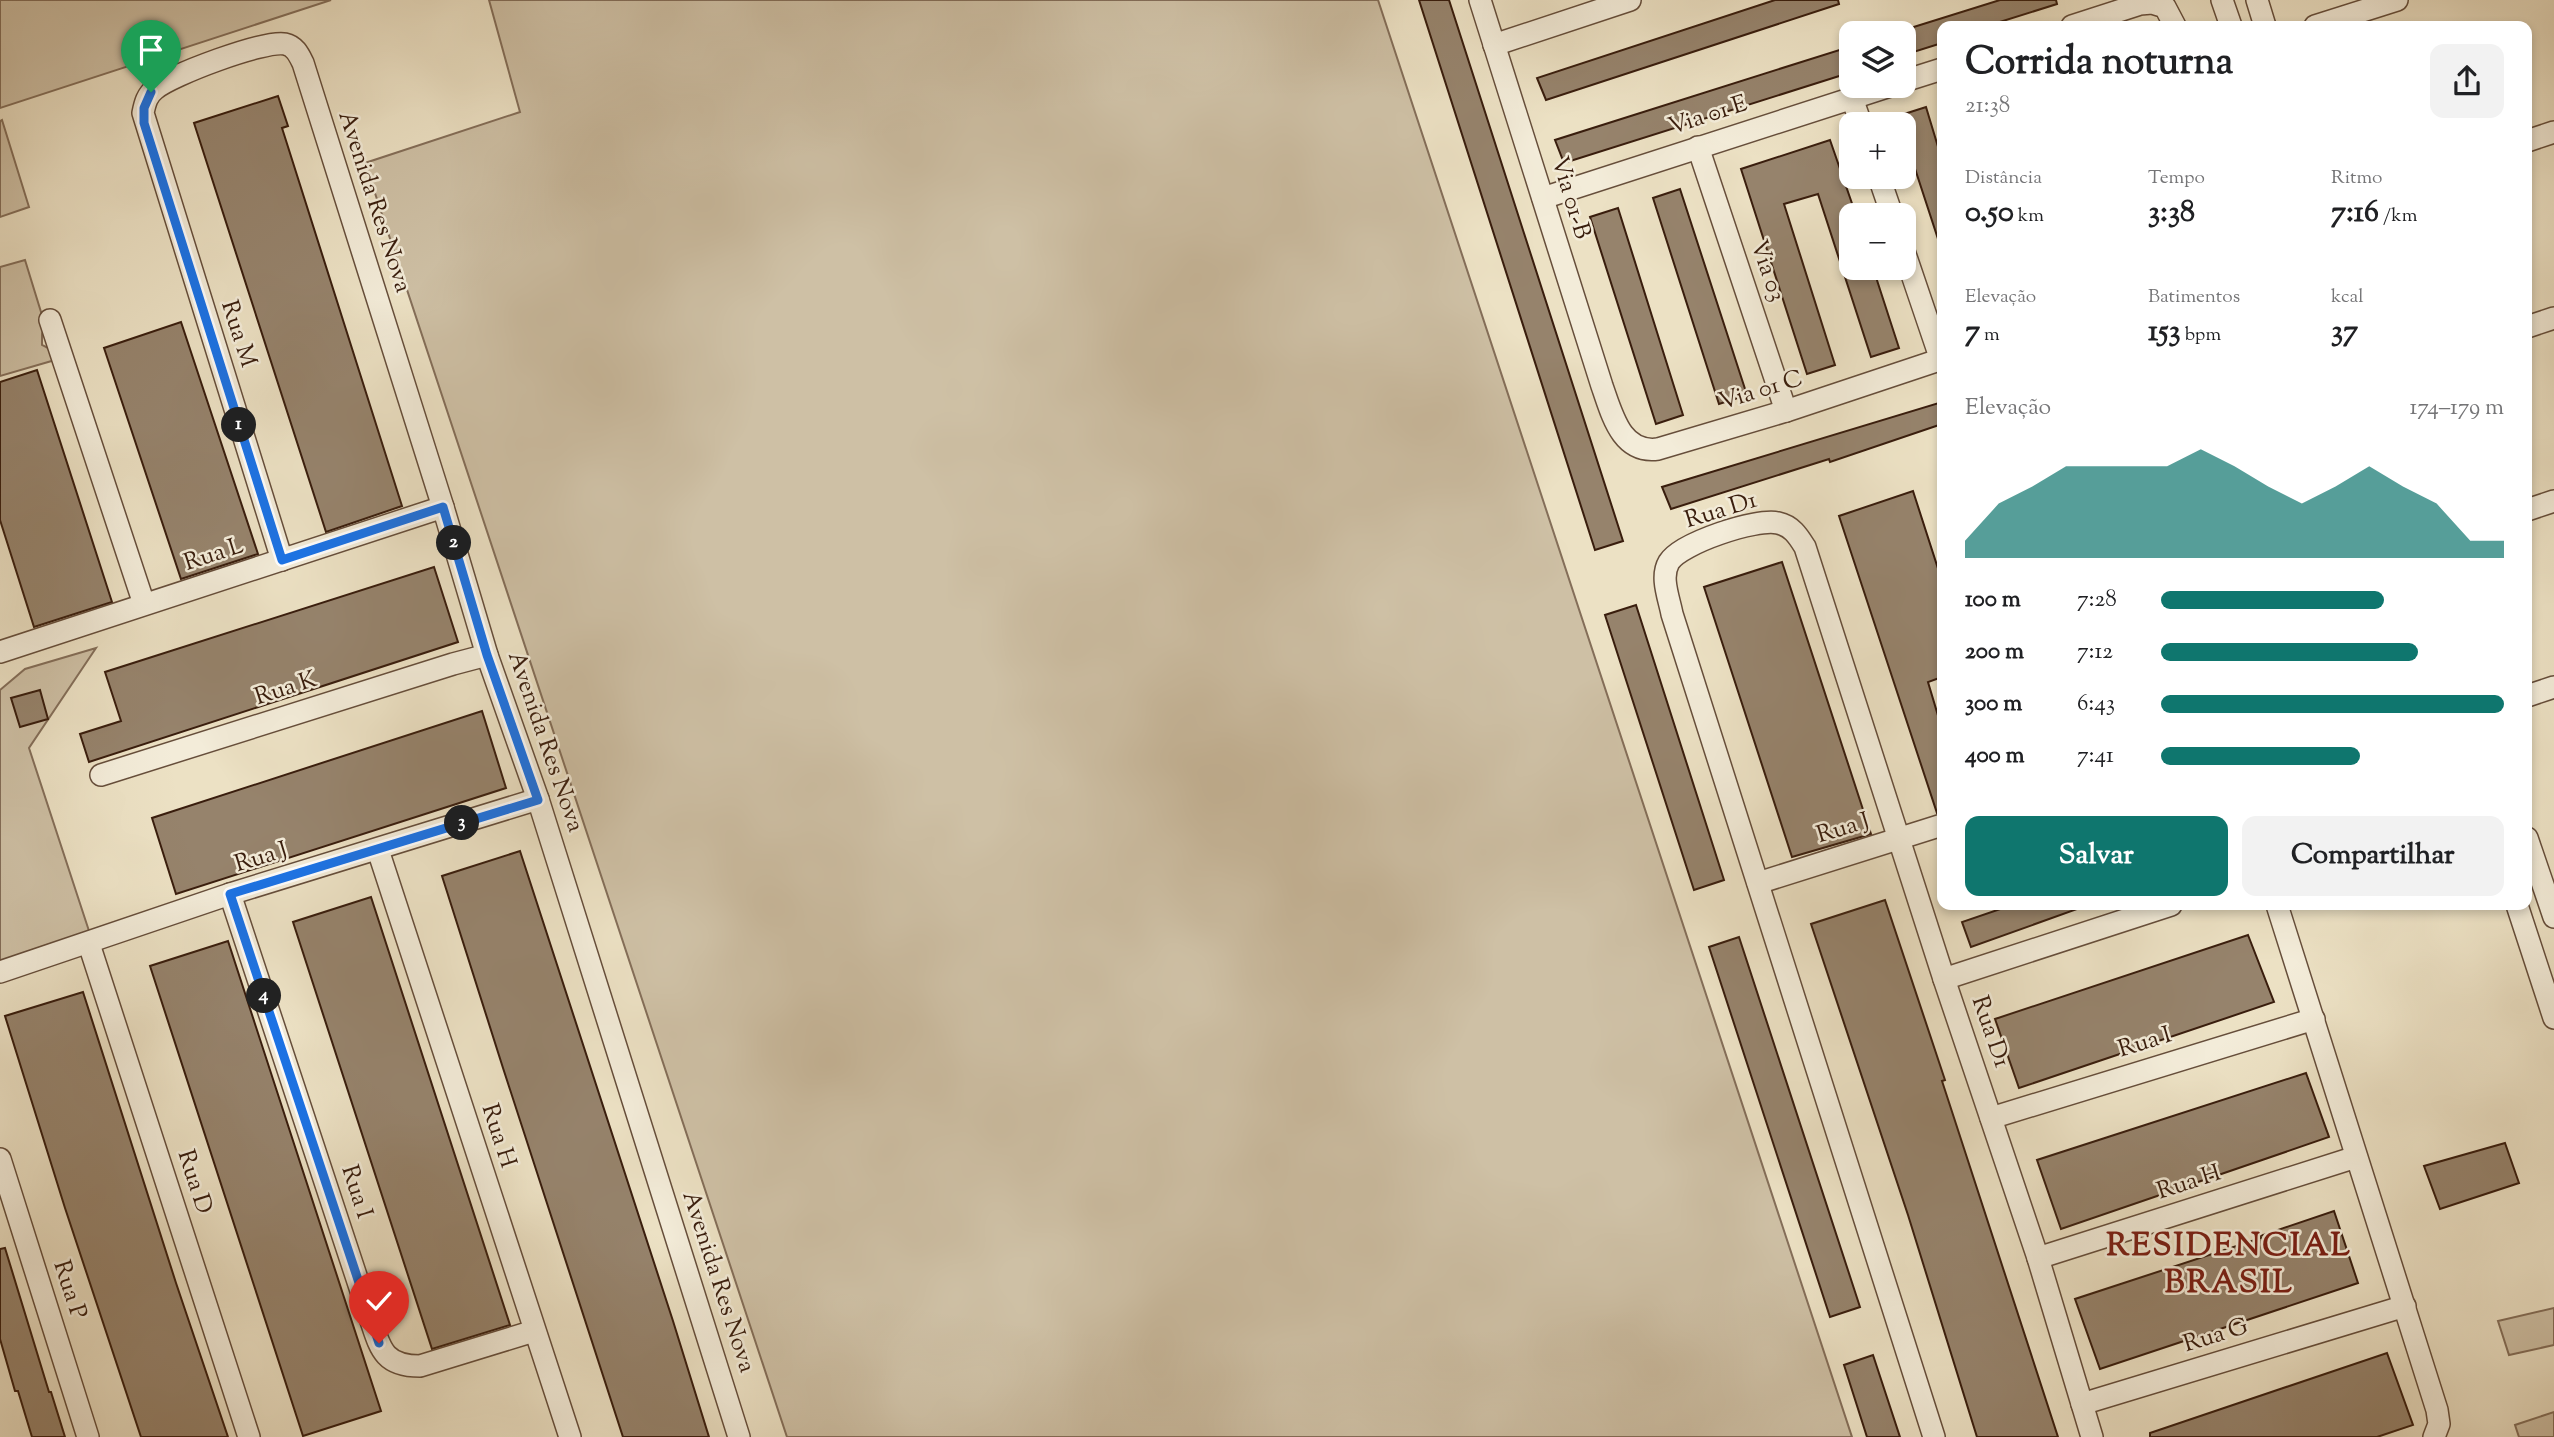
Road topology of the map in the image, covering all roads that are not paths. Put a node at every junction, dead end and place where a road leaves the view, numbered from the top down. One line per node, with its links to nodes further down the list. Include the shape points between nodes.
1 (1480, 0): 12 (street, Via 01-B)
2 (1630, 0): 12 (street)
3 (2222, 0): 9 (street)
4 (2257, 0): 10 (street)
5 (2398, 0): 11 (street)
6 (2131, 3): 7 (street); 8 (street, via 2160,4)
7 (2085, 21)
8 (2173, 21)
9 (2229, 21)
10 (2263, 21)
11 (2331, 21)
12 (1494, 45): 21 (street, Via 01-B)
13 (1937, 71): 14 (street)
14 (1916, 77)
15 (1852, 98): 16 (street); 20 (street, Via 01 E)
16 (1857, 112)
17 (144, 123): 31 (street, Avenida Res Nova, via 147,98 180,75 282,44 294,49 303,63); 33 (street, Rua M)
18 (2554, 132): 19 (street)
19 (2532, 139)
20 (1698, 147): 21 (street, Via 01 E); 29 (street, Via 03)
21 (1543, 198): 28 (street, Via 01-B)
22 (1914, 280): 26 (street)
23 (2554, 318): 25 (street)
24 (50, 320): 34 (street)
25 (2532, 325)
26 (1937, 345)
27 (1937, 361): 29 (street, Via 01 C)
28 (1611, 411): 29 (street, Via 01 C, via 1627,440 1640,449 1652,450)
29 (1786, 411)
30 (2554, 501): 32 (street)
31 (443, 507): 33 (street, Rua L); 36 (street, Avenida Res Nova)
32 (2532, 508)
33 (282, 560): 34 (street, Rua L)
34 (144, 604): 35 (street, Rua L)
35 (0, 652)
36 (487, 655): 39 (street, Rua K); 40 (street, Avenida Res Nova)
37 (2554, 687): 38 (street)
38 (2532, 694)
39 (101, 775)
40 (538, 800): 43 (street, Rua J); 68 (street, Avenida Res Nova)
41 (1937, 827): 42 (street, Rua J)
42 (1901, 839): 45 (street, Rua J); 45 (street, Rua D1, via 1805,547 1793,530 1776,522 1722,533 1675,556 1664,577); 54 (street, Rua D1)
43 (378, 850): 47 (street, Rua J); 62 (street, Rua H)
44 (2532, 854): 46 (street)
45 (1758, 883): 69 (street, Rua D1)
46 (2541, 883): 51 (street)
47 (230, 894): 52 (street, Rua J); 62 (street, Rua I, via 386,1356 401,1365 420,1366)
48 (2156, 910): 54 (street)
49 (2279, 910): 56 (street)
50 (2519, 910): 55 (street)
51 (2554, 917)
52 (89, 944): 53 (street, Rua J); 66 (street, Rua D)
53 (0, 972)
54 (1944, 979): 57 (street, Rua D1)
55 (2554, 1018)
56 (2314, 1019): 57 (street, Rua I); 58 (street)
57 (1991, 1118): 60 (street, Rua D1)
58 (2356, 1157): 60 (street, Rua H); 61 (street)
59 (0, 1158): 65 (street, Rua P)
60 (2038, 1258): 63 (street, Rua D1)
61 (2405, 1306): 63 (street, Rua G); 64 (street, via 2437,1410)
62 (534, 1331): 67 (street, Rua H)
63 (2082, 1404): 70 (street, Rua D1)
64 (2439, 1436)
65 (88, 1437)
66 (249, 1437)
67 (570, 1437)
68 (739, 1437)
69 (1934, 1437)
70 (2092, 1437)

